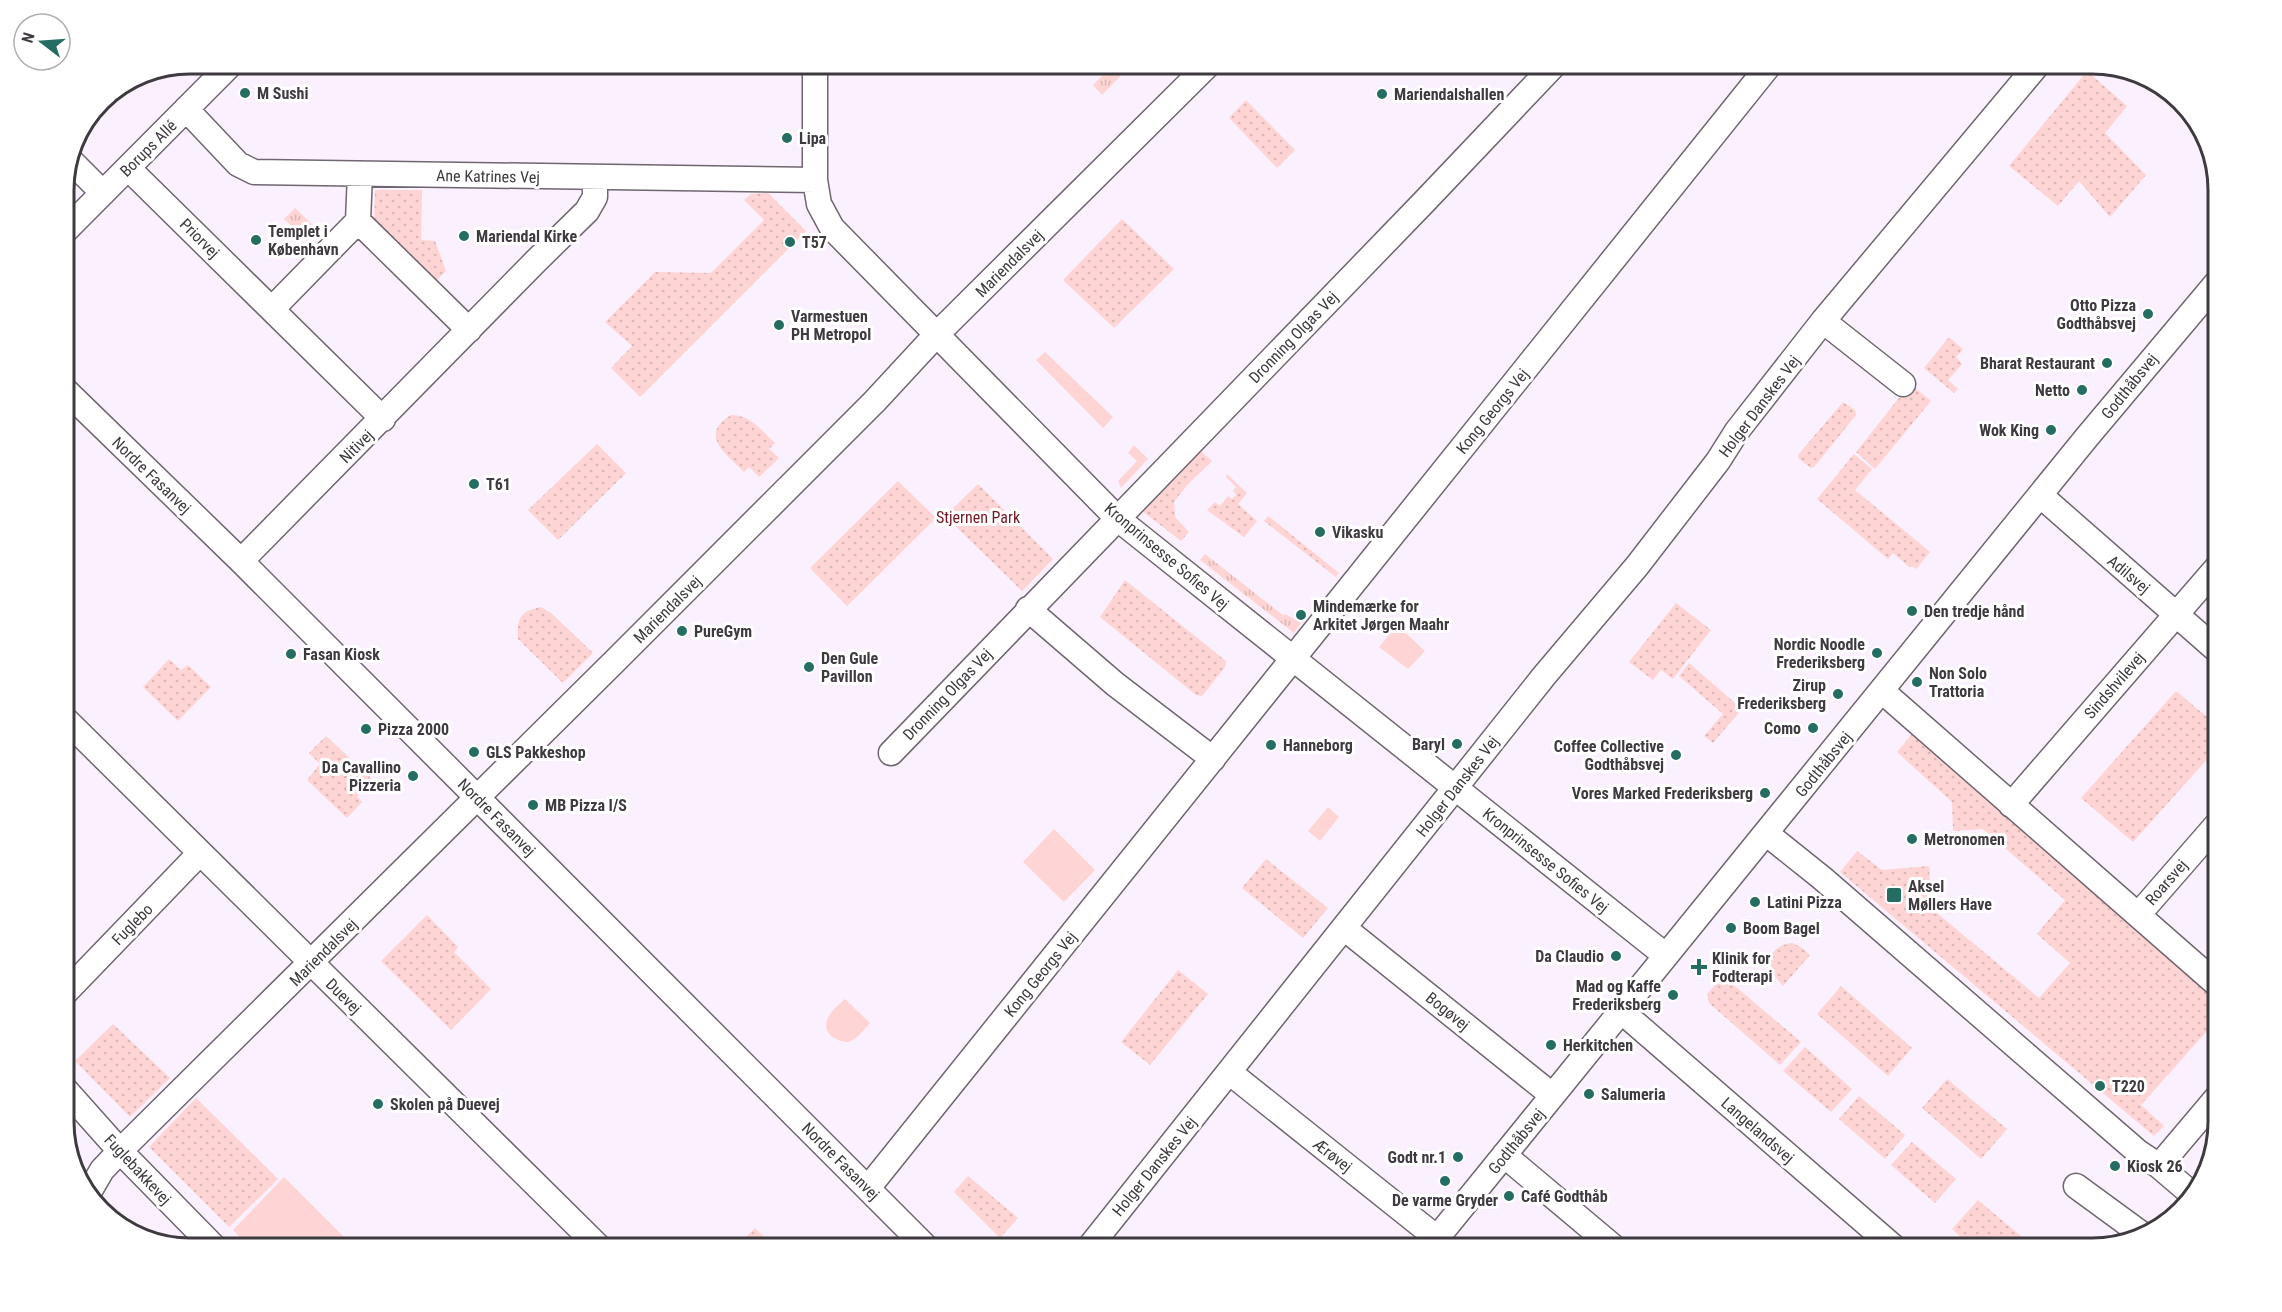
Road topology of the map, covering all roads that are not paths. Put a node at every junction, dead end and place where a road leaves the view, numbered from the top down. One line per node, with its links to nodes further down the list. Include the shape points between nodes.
1 (221, 74): 7 (street, Borups Allé)
2 (815, 74): 12 (street, Kronprinsesse Sofies Vej)
3 (1199, 74): 20 (street, Mariendalsvej)
4 (1545, 74): 25 (street, Dronning Olgas Vej)
5 (1762, 74): 31 (street, Kong Georgs Vej)
6 (2030, 74): 18 (street, Holger Danskes Vej)
7 (186, 109): 9 (street, Borups Allé); 10 (street, Ane Katrines Vej, via 238,164 254,172)
8 (76, 166): 13 (street)
9 (128, 168): 13 (street, Borups Allé); 17 (street, Priorvej)
10 (360, 174): 11 (street, Ane Katrines Vej); 14 (street)
11 (595, 178): 12 (street, Ane Katrines Vej); 19 (street, Nitivej, via 595,197 587,212)
12 (815, 180): 20 (street, Kronprinsesse Sofies Vej, via 819,204 832,228)
13 (103, 193): 15 (street, Borups Allé)
14 (358, 221): 17 (street); 19 (street)
15 (74, 222)
16 (2208, 293): 24 (street, Godthåbsvej)
17 (272, 309): 23 (street, Priorvej)
18 (1823, 321): 21 (street); 36 (street, Holger Danskes Vej, via 1637,566)
19 (469, 330): 23 (street, Nitivej)
20 (937, 334): 25 (street, Kronprinsesse Sofies Vej); 37 (street, Mariendalsvej, via 875,401)
21 (1903, 384)
22 (74, 399): 26 (street, Nordre Fasanvej)
23 (383, 419): 26 (street, Nitivej)
24 (2040, 495): 29 (street, Adilsvej); 32 (street, Godthåbsvej)
25 (1118, 519): 28 (street, Dronning Olgas Vej); 31 (street, Kronprinsesse Sofies Vej)
26 (241, 561): 37 (street, Nordre Fasanvej)
27 (2208, 578): 29 (street, Sindshvilevej)
28 (1028, 609): 34 (street, Dronning Olgas Vej); 35 (street, via 1115,684)
29 (2176, 614): 30 (street, Adilsvej); 38 (street, Sindshvilevej)
30 (2208, 642)
31 (1293, 660): 35 (street, Kong Georgs Vej); 36 (street, Kronprinsesse Sofies Vej)
32 (1882, 691): 38 (street); 39 (street, Godthåbsvej)
33 (74, 728): 41 (street, Duevej)
34 (891, 753)
35 (1213, 759): 60 (street, Kong Georgs Vej)
36 (1456, 789): 43 (street, Holger Danskes Vej); 44 (street, Kronprinsesse Sofies Vej)
37 (477, 797): 45 (street, Mariendalsvej); 60 (street, Nordre Fasanvej)
38 (2010, 805): 42 (street)
39 (1767, 834): 44 (street, Godthåbsvej); 55 (street)
40 (2208, 835): 42 (street, Roarsvej)
41 (200, 853): 45 (street, Duevej); 47 (street, Fuglebo)
42 (2138, 915): 46 (street)
43 (1344, 928): 49 (street, Holger Danskes Vej); 50 (street, Bogøvej)
44 (1665, 955): 48 (street, Godthåbsvej)
45 (311, 964): 53 (street, Mariendalsvej); 64 (street, Duevej)
46 (2208, 976)
47 (74, 984)
48 (1621, 1011): 50 (street, Godthåbsvej); 70 (street, Langelandsvej)
49 (1229, 1072): 66 (street, Holger Danskes Vej); 67 (street, Ærøvej)
50 (1552, 1095): 54 (street, Godthåbsvej)
51 (74, 1099): 53 (street, Fuglebakkevej)
52 (2208, 1108): 55 (street)
53 (120, 1151): 56 (street, Mariendalsvej); 63 (street, Fuglebakkevej)
54 (1504, 1155): 68 (street, Godthåbsvej); 69 (street)
55 (2159, 1166): 61 (street)
56 (102, 1170): 57 (street); 58 (street)
57 (88, 1179)
58 (93, 1186)
59 (2076, 1186): 62 (street)
60 (868, 1188): 65 (street, Nordre Fasanvej)
61 (2186, 1189)
62 (2136, 1230)
63 (205, 1238)
64 (590, 1238)
65 (917, 1238)
66 (1097, 1238)
67 (1427, 1238)
68 (1437, 1238)
69 (1603, 1238)
70 (1883, 1238)

